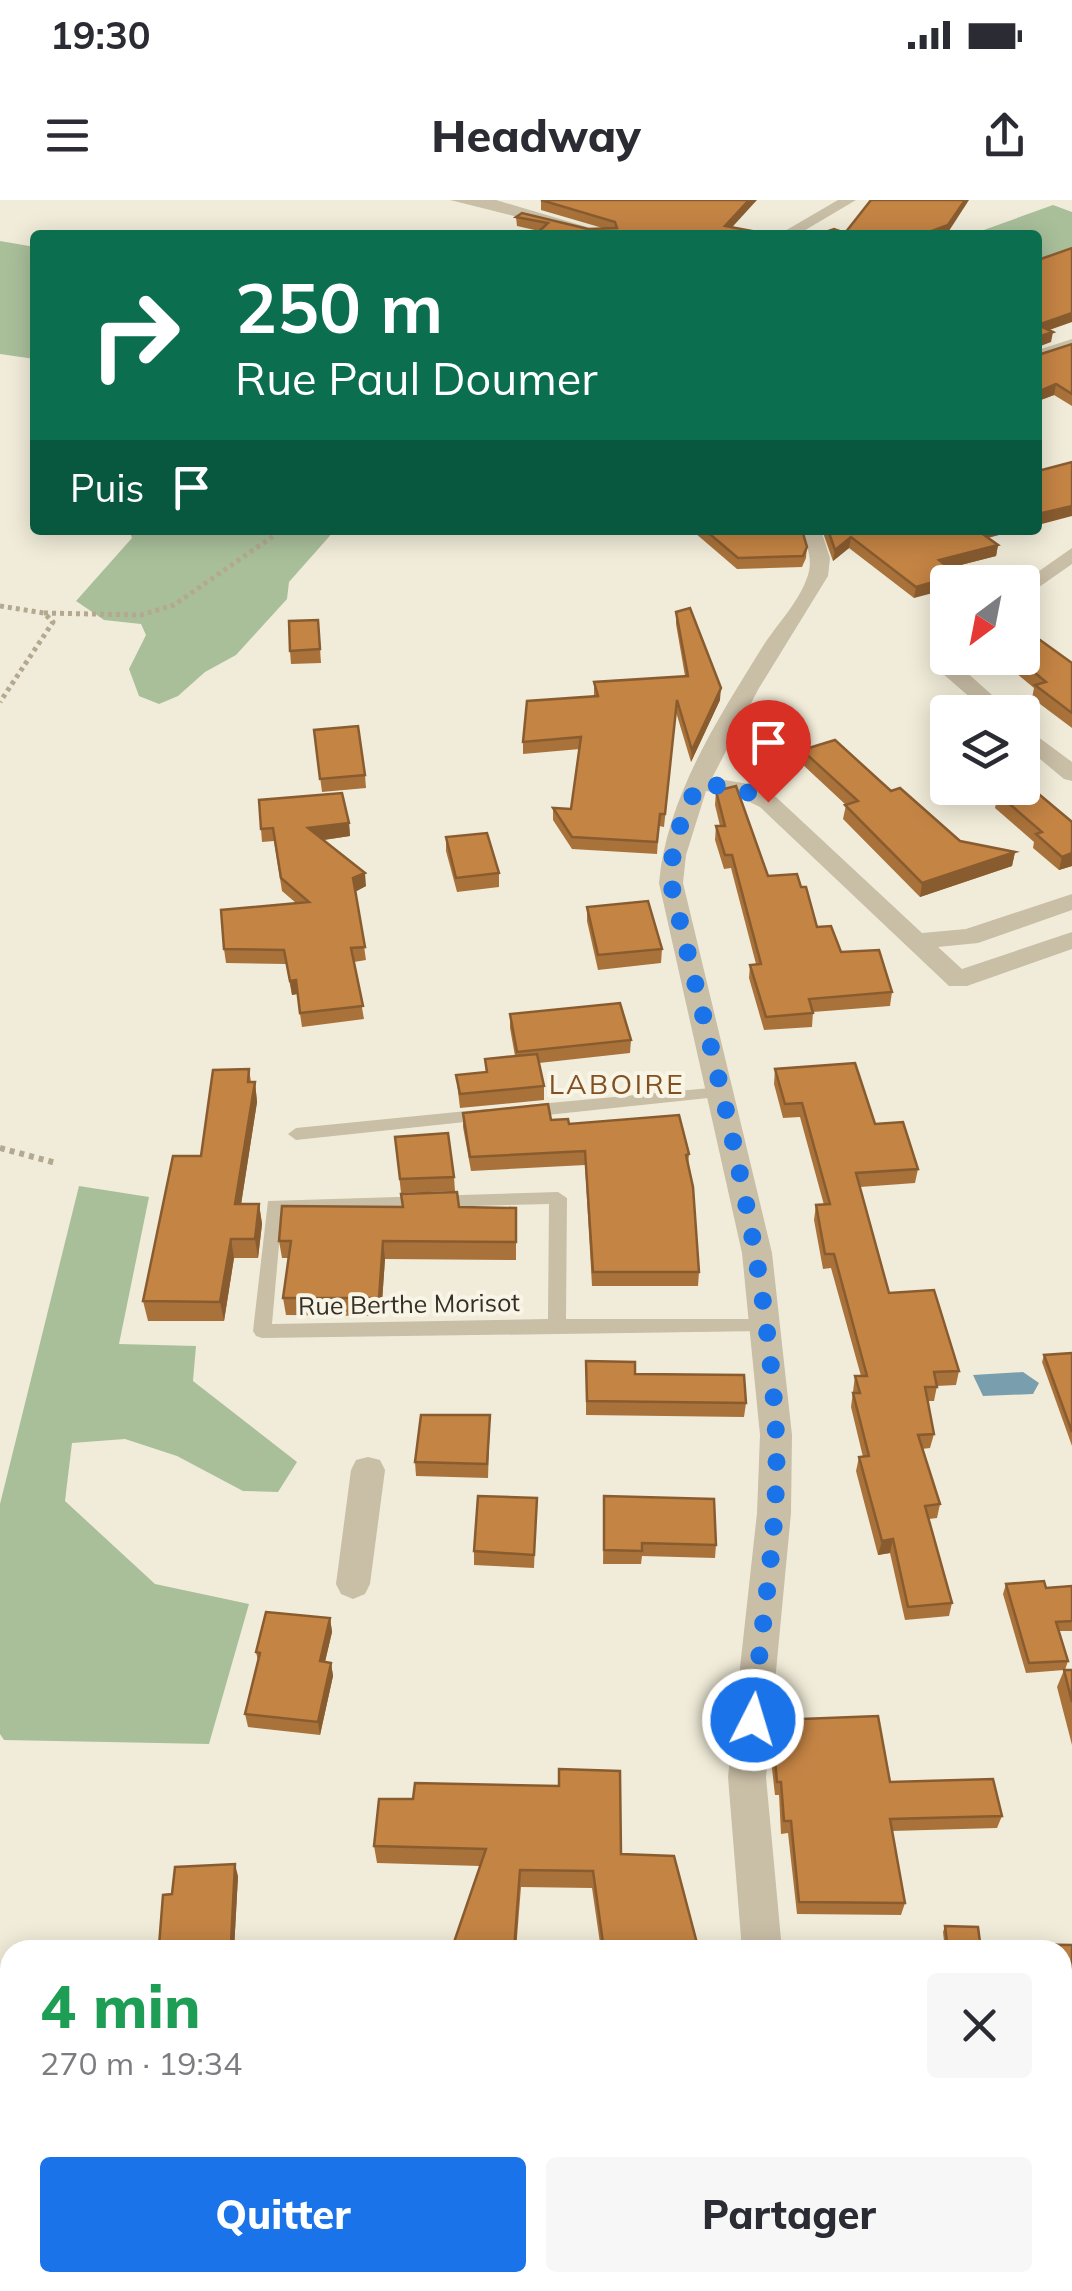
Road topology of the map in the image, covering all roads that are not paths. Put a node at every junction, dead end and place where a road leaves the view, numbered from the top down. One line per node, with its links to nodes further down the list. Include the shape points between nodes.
1 (458, 200): 3 (street)
2 (848, 200): 4 (street)
3 (588, 230)
4 (795, 230)
5 (1072, 344): 6 (street)
6 (1042, 355)
7 (813, 535): 14 (street, via 821,559 816,581)
8 (1072, 554): 9 (street)
9 (1040, 578)
10 (956, 675): 11 (street)
11 (980, 695)
12 (1040, 747): 13 (street)
13 (1072, 774)
14 (699, 783): 17 (street, via 741,789 768,802); 18 (street, via 676,831 671,884)
15 (1072, 902): 17 (street, via 969,936)
16 (1072, 940): 17 (street, via 958,980)
17 (916, 941)
18 (721, 1092): 19 (lane); 21 (street)
19 (296, 1134)
20 (557, 1326): 20 (lane, Rue Berthe Morisot, via 558,1198 274,1205 262,1331); 21 (lane, Rue Berthe Morisot)
21 (767, 1326): 24 (street, via 774,1513 748,1777)
22 (368, 1470): 23 (street)
23 (353, 1584)
24 (761, 1940)

